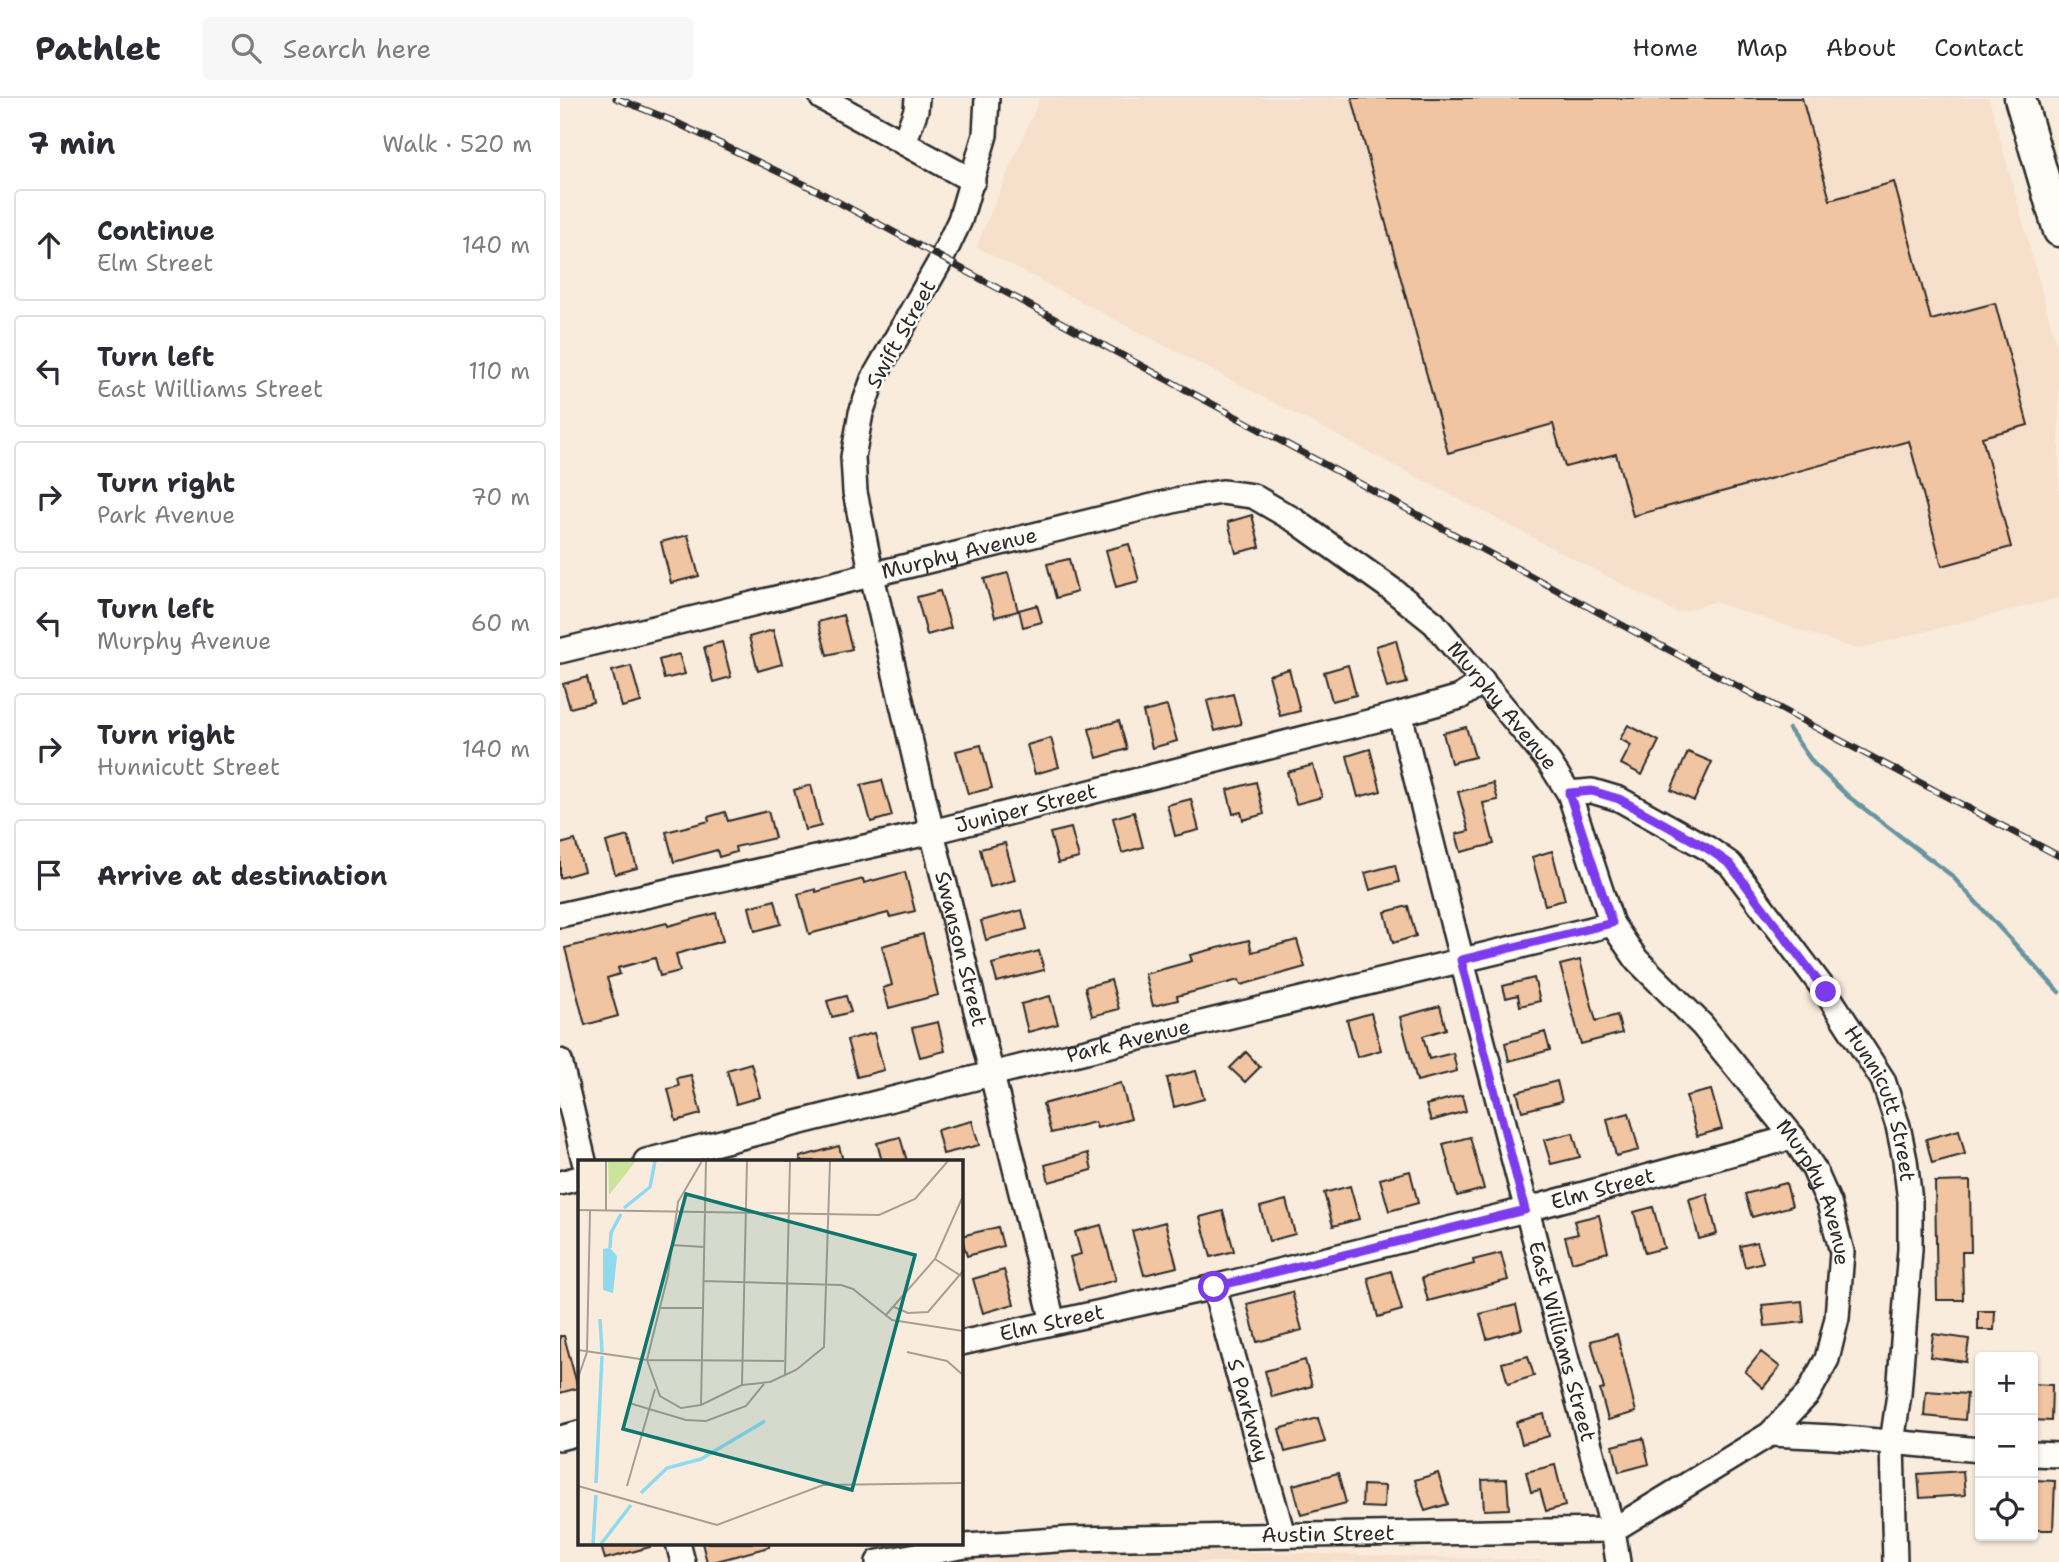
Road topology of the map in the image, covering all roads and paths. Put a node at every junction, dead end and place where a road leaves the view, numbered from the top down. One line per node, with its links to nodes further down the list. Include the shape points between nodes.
1 (821, 98): 5 (street)
2 (917, 98): 5 (street)
3 (987, 98): 6 (street, Swift Street, via 985,135)
4 (2020, 98): 7 (main road)
5 (904, 142): 6 (street)
6 (973, 181): 8 (street, Swift Street, via 942,258 873,379 861,413 853,457 855,492)
7 (2059, 231)
8 (872, 576): 9 (street, Murphy Avenue); 10 (street, Murphy Avenue, via 1185,498 1222,492 1253,496 1394,591 1434,624); 13 (street, Swanson Street)
9 (560, 651)
10 (1483, 681): 11 (street, Juniper Street, via 1460,697); 12 (street, Murphy Avenue)
11 (1400, 714): 13 (street, Juniper Street); 16 (street, East Williams Street)
12 (1569, 793): 15 (street, Murphy Avenue); 31 (street, Hunnicutt Street, via 1592,791 1619,799 1730,864 1826,992 1883,1080 1898,1126 1910,1201 1910,1249)
13 (932, 832): 14 (street, Juniper Street); 18 (street, Swanson Street)
14 (560, 915)
15 (1612, 923): 16 (street, Park Avenue); 19 (street, Murphy Avenue, via 1637,960 1702,1025)
16 (1461, 960): 18 (street, Park Avenue); 24 (street, East Williams Street)
17 (560, 1060): 20 (street)
18 (991, 1074): 21 (street, Park Avenue); 26 (street, Swanson Street)
19 (1793, 1137): 24 (street, Elm Street); 29 (street, Murphy Avenue, via 1829,1203 1842,1252 1837,1318 1827,1359 1808,1394)
20 (584, 1160)
21 (650, 1160)
22 (578, 1178): 23 (street)
23 (560, 1183)
24 (1525, 1210): 25 (street, Elm Street); 35 (street, East Williams Street)
25 (1214, 1287): 26 (street, Elm Street); 36 (street, S Parkway)
26 (1053, 1322): 27 (street, Elm Street)
27 (962, 1343)
28 (578, 1433): 30 (street)
29 (1770, 1434): 31 (street); 35 (street, Murphy Avenue)
30 (560, 1438)
31 (1892, 1443): 32 (street); 41 (street, Hunnicutt Street)
32 (1975, 1450)
33 (2038, 1454): 34 (street)
34 (2059, 1455)
35 (1613, 1530): 36 (street, Austin Street); 40 (street, East Williams Street)
36 (1283, 1535): 38 (street, Austin Street, via 1071,1539)
37 (678, 1544): 39 (street)
38 (882, 1555)
39 (683, 1562)
40 (1618, 1562)
41 (1895, 1562)

